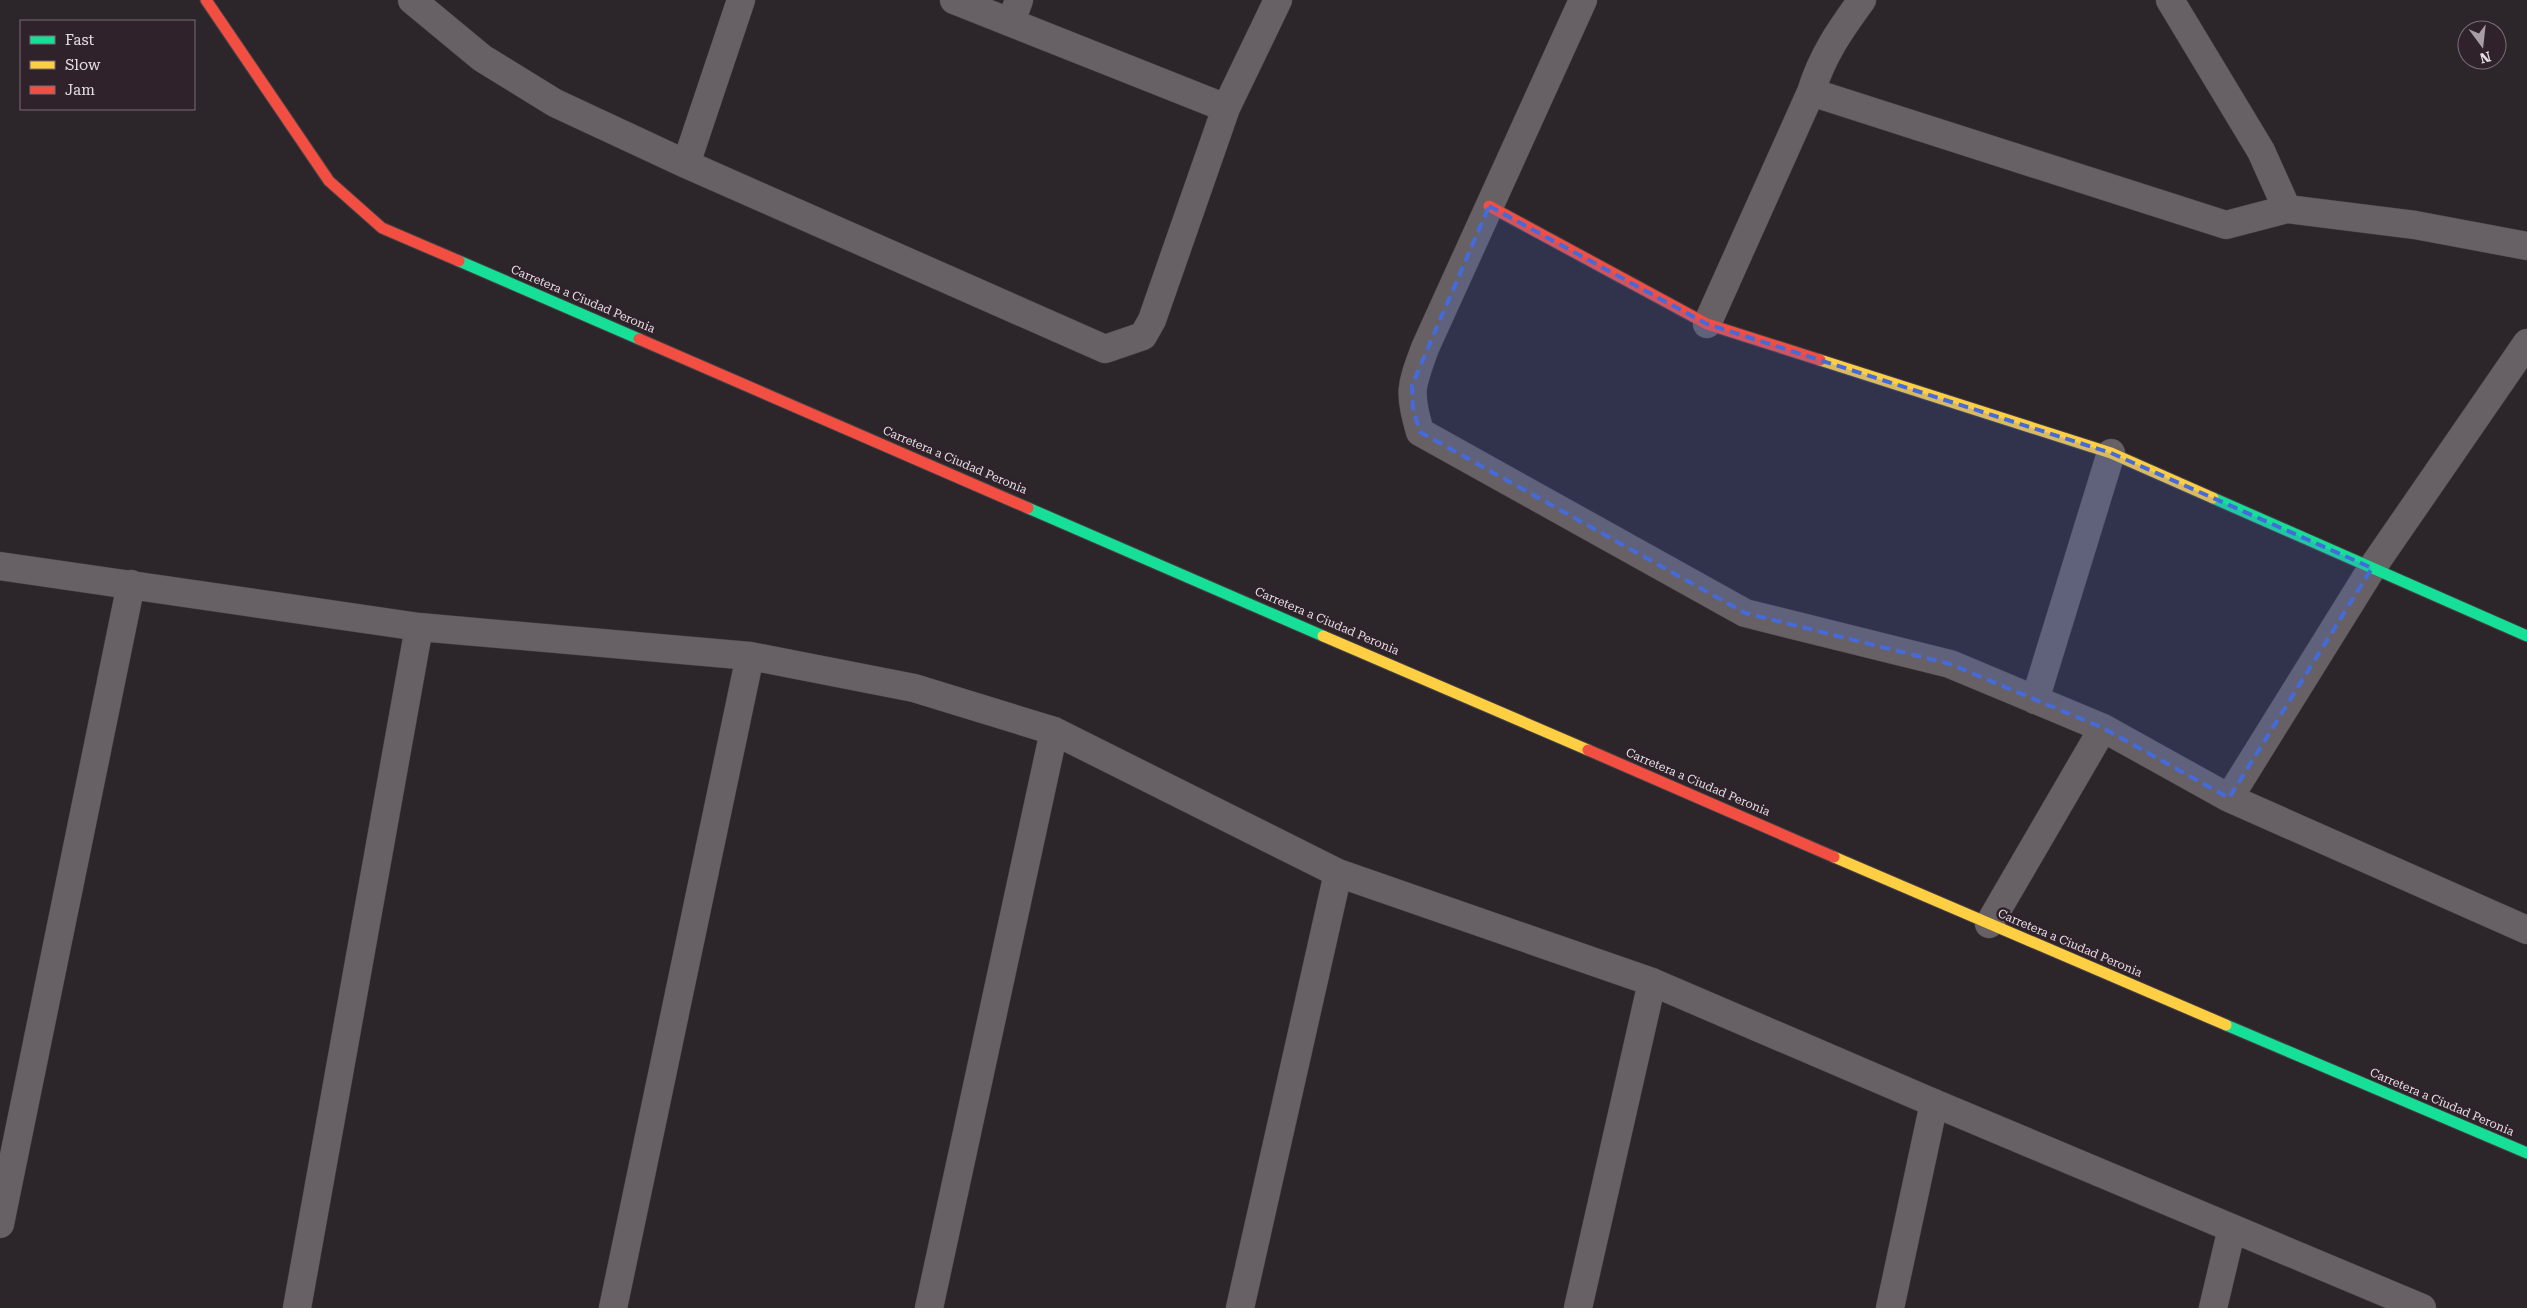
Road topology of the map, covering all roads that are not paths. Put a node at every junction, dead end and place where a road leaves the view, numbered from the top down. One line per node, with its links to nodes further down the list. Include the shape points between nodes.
1 (206, 0): 30 (street, Carretera a Ciudad Peronia, via 329,181 382,228)
2 (412, 0): 12 (street, via 482,58 555,103)
3 (741, 0): 12 (street)
4 (954, 0): 9 (street)
5 (1278, 0): 11 (street)
6 (1583, 0): 13 (street)
7 (1862, 0): 10 (street, via 1832,41)
8 (2170, 0): 14 (street, via 2261,151)
9 (1015, 11): 11 (street)
10 (1810, 92): 14 (street, via 2226,225); 16 (street)
11 (1226, 108): 12 (street, via 1152,320 1143,336 1105,348)
12 (686, 164)
13 (1489, 206): 16 (street); 25 (street, via 1425,348 1412,385 1413,409 1420,432 1744,613 1950,664)
14 (2287, 210): 15 (street, via 2415,225)
15 (2527, 246)
16 (1707, 324): 18 (street)
17 (2527, 342): 20 (street)
18 (2111, 453): 20 (street); 25 (street)
19 (0, 566): 21 (street)
20 (2372, 568): 23 (street); 28 (street)
21 (131, 584): 22 (street); 35 (street)
22 (419, 627): 24 (street); 37 (street)
23 (2527, 636)
24 (750, 656): 27 (street, via 914,688); 38 (street)
25 (2035, 700): 26 (street)
26 (2103, 728): 28 (street); 30 (street)
27 (1054, 731): 29 (street); 39 (street)
28 (2229, 798): 31 (street)
29 (1338, 873): 32 (street); 40 (street)
30 (1989, 924): 34 (street, Carretera a Ciudad Peronia)
31 (2527, 930)
32 (1652, 982): 33 (street); 41 (street)
33 (1934, 1103): 36 (street); 42 (street)
34 (2527, 1153)
35 (0, 1224)
36 (2232, 1228): 43 (street); 44 (street)
37 (297, 1308)
38 (613, 1308)
39 (929, 1308)
40 (1240, 1308)
41 (1578, 1308)
42 (1890, 1308)
43 (2213, 1308)
44 (2422, 1308)

